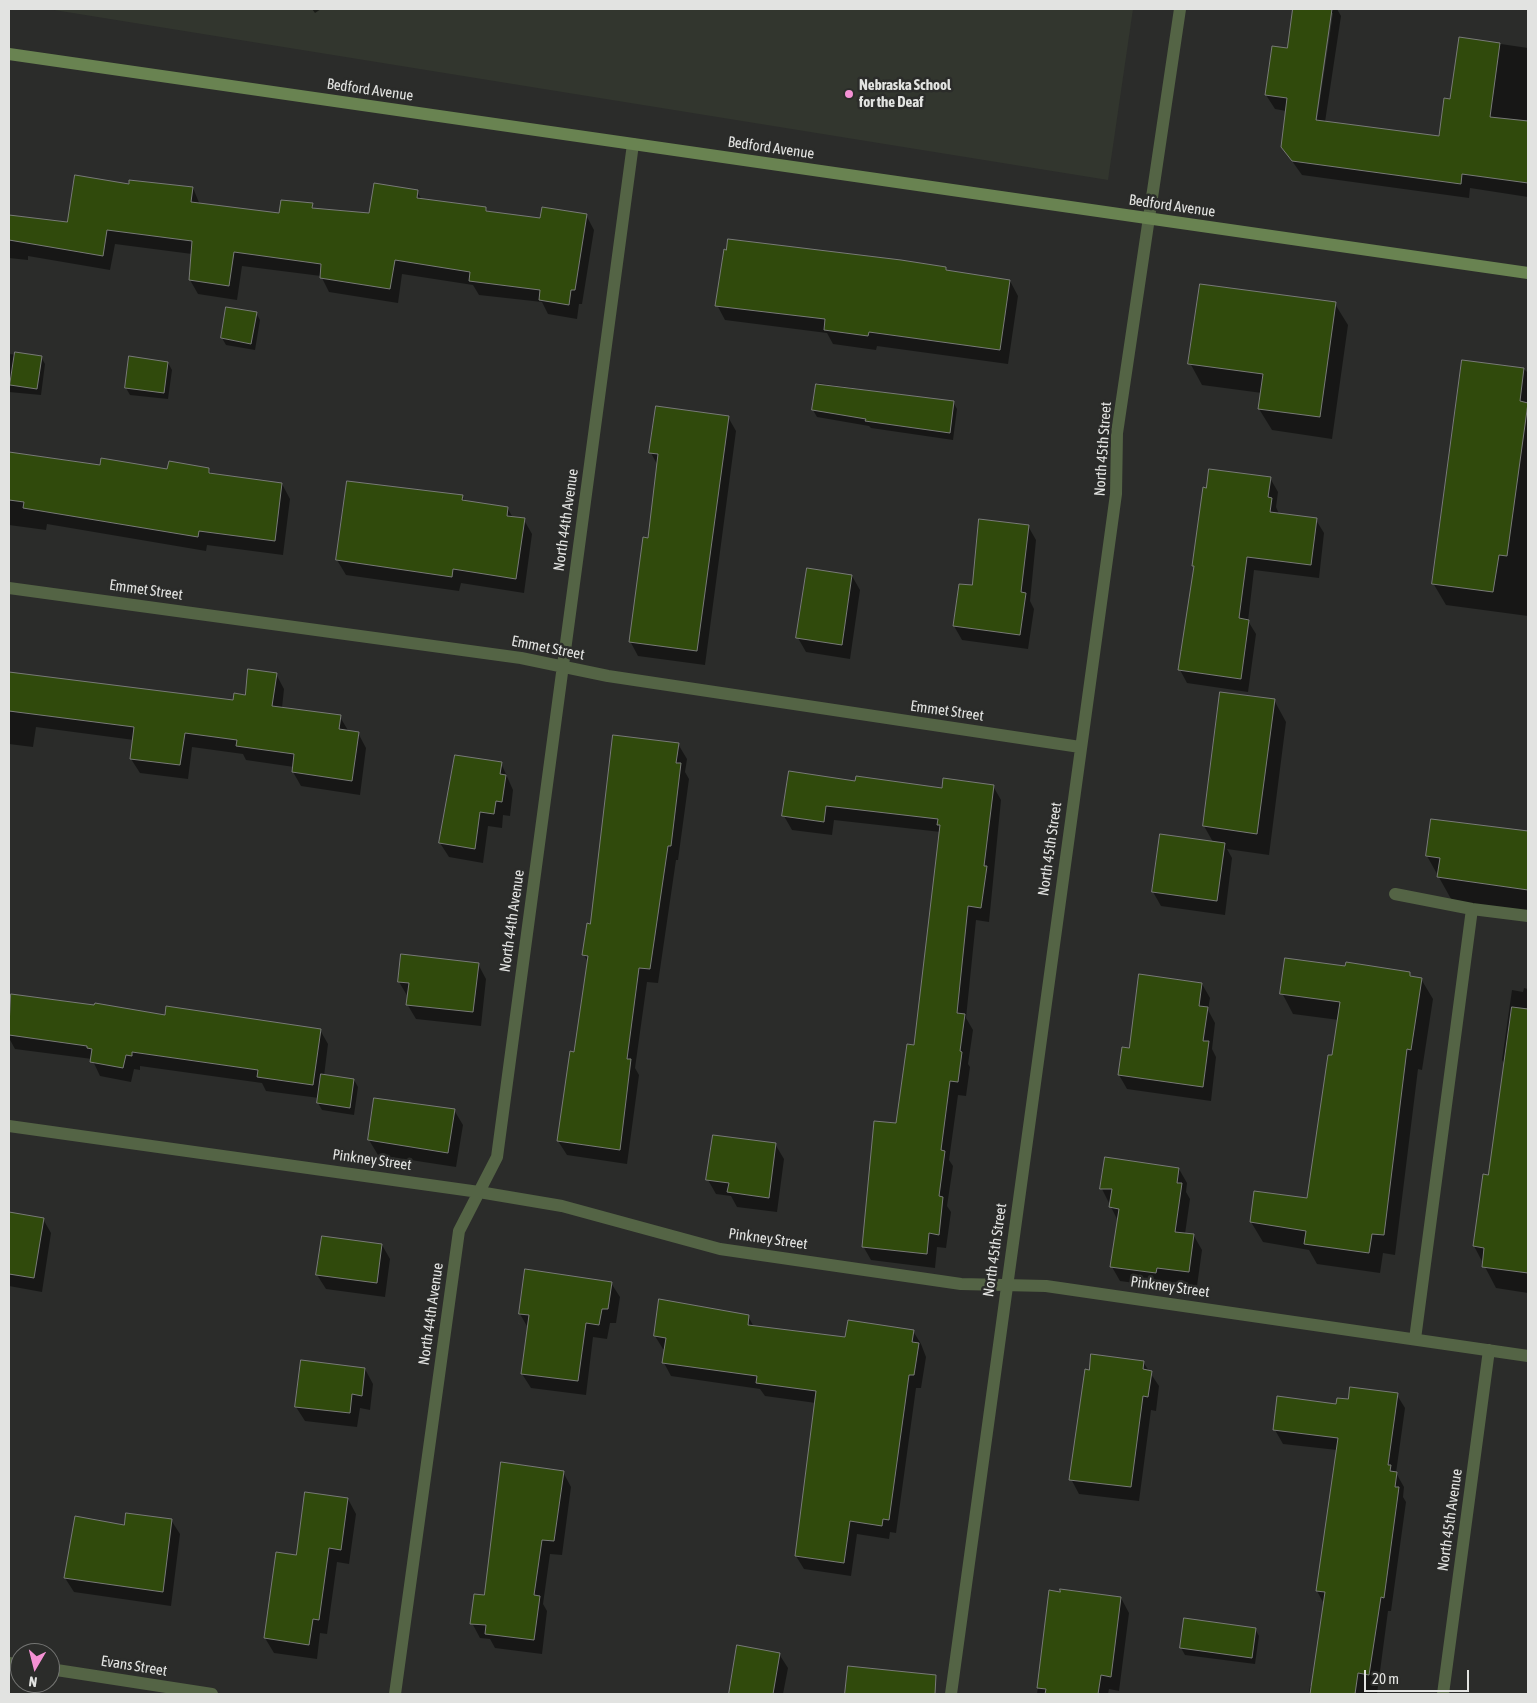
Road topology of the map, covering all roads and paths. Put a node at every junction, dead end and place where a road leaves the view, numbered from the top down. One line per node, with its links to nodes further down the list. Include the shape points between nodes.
1 (1180, 9): 4 (street, North 45th Street)
2 (9, 54): 3 (street, Bedford Avenue)
3 (633, 144): 4 (street, Bedford Avenue); 7 (street, North 44th Avenue)
4 (1150, 219): 5 (street, Bedford Avenue); 8 (street, North 45th Street, via 1117,433 1116,494)
5 (1528, 273)
6 (9, 588): 7 (street, Emmet Street, via 521,658)
7 (562, 667): 8 (street, Emmet Street); 13 (street, North 44th Avenue, via 497,1157)
8 (1080, 747): 14 (street, North 45th Street)
9 (1395, 894): 10 (street)
10 (1472, 909): 11 (street); 15 (street)
11 (1528, 916)
12 (9, 1126): 13 (street, Pinkney Street)
13 (479, 1192): 14 (street, Pinkney Street, via 562,1206 720,1249 961,1284); 20 (street, North 44th Avenue, via 459,1231)
14 (1006, 1285): 15 (street, Pinkney Street, via 1046,1286); 21 (street, North 45th Street)
15 (1415, 1339): 16 (street, Pinkney Street)
16 (1490, 1350): 17 (street, Pinkney Street); 22 (street, North 45th Avenue)
17 (1528, 1356)
18 (60, 1671): 19 (street, Evans Street)
19 (212, 1694)
20 (395, 1694)
21 (951, 1694)
22 (1443, 1694)

